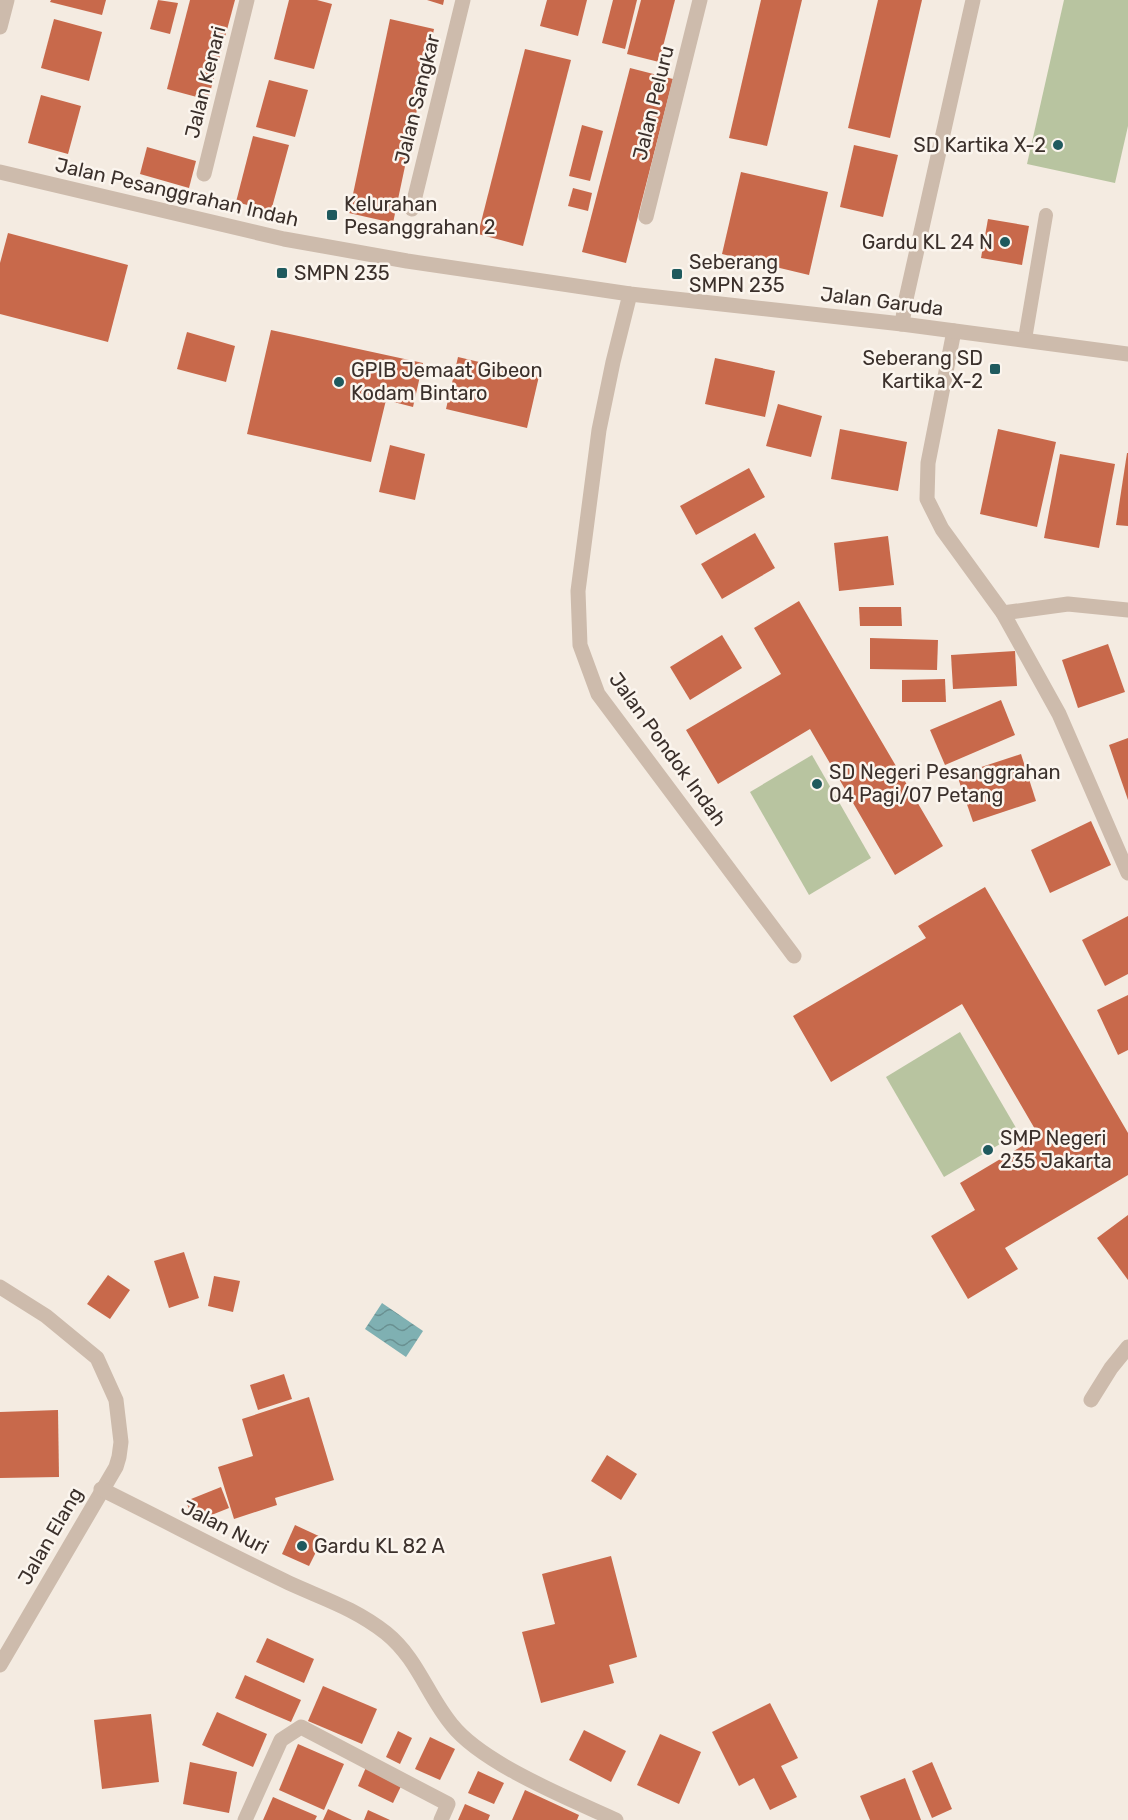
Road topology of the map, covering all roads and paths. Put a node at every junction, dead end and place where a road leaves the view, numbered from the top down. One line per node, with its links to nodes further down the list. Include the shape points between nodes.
1 (7, 0): 6 (street)
2 (247, 0): 8 (street, Jalan Kenari)
3 (463, 0): 9 (street, Jalan Sangkar)
4 (700, 0): 11 (street, Jalan Peluru)
5 (974, 0): 13 (street)
6 (0, 27)
7 (0, 172): 12 (street, Jalan Pesanggrahan Indah, via 284,239)
8 (204, 174)
9 (412, 209)
10 (1046, 215): 15 (lane)
11 (646, 217)
12 (630, 294): 13 (street, Jalan Garuda); 20 (street, Jalan Pondok Indah, via 599,430 578,591 580,645 598,694)
13 (902, 324): 14 (street, Jalan Garuda)
14 (954, 331): 15 (street, Jalan Garuda); 18 (street, via 928,463 927,499 942,529)
15 (1025, 339): 16 (street, Jalan Garuda)
16 (1128, 354)
17 (1128, 610): 18 (street, via 1068,604)
18 (1003, 613): 19 (street, via 1059,714)
19 (1128, 873)
20 (794, 956)
21 (0, 1287): 24 (street, via 46,1316 97,1358 116,1400 121,1442 116,1467)
22 (1128, 1347): 23 (street)
23 (1091, 1400)
24 (101, 1489): 25 (street, Jalan Elang); 28 (street, Jalan Nuri, via 289,1583 348,1607 387,1634 414,1663 452,1725 477,1749)
25 (0, 1665)
26 (246, 1820): 27 (street, via 281,1740 301,1726 448,1804)
27 (441, 1820)
28 (616, 1820)

